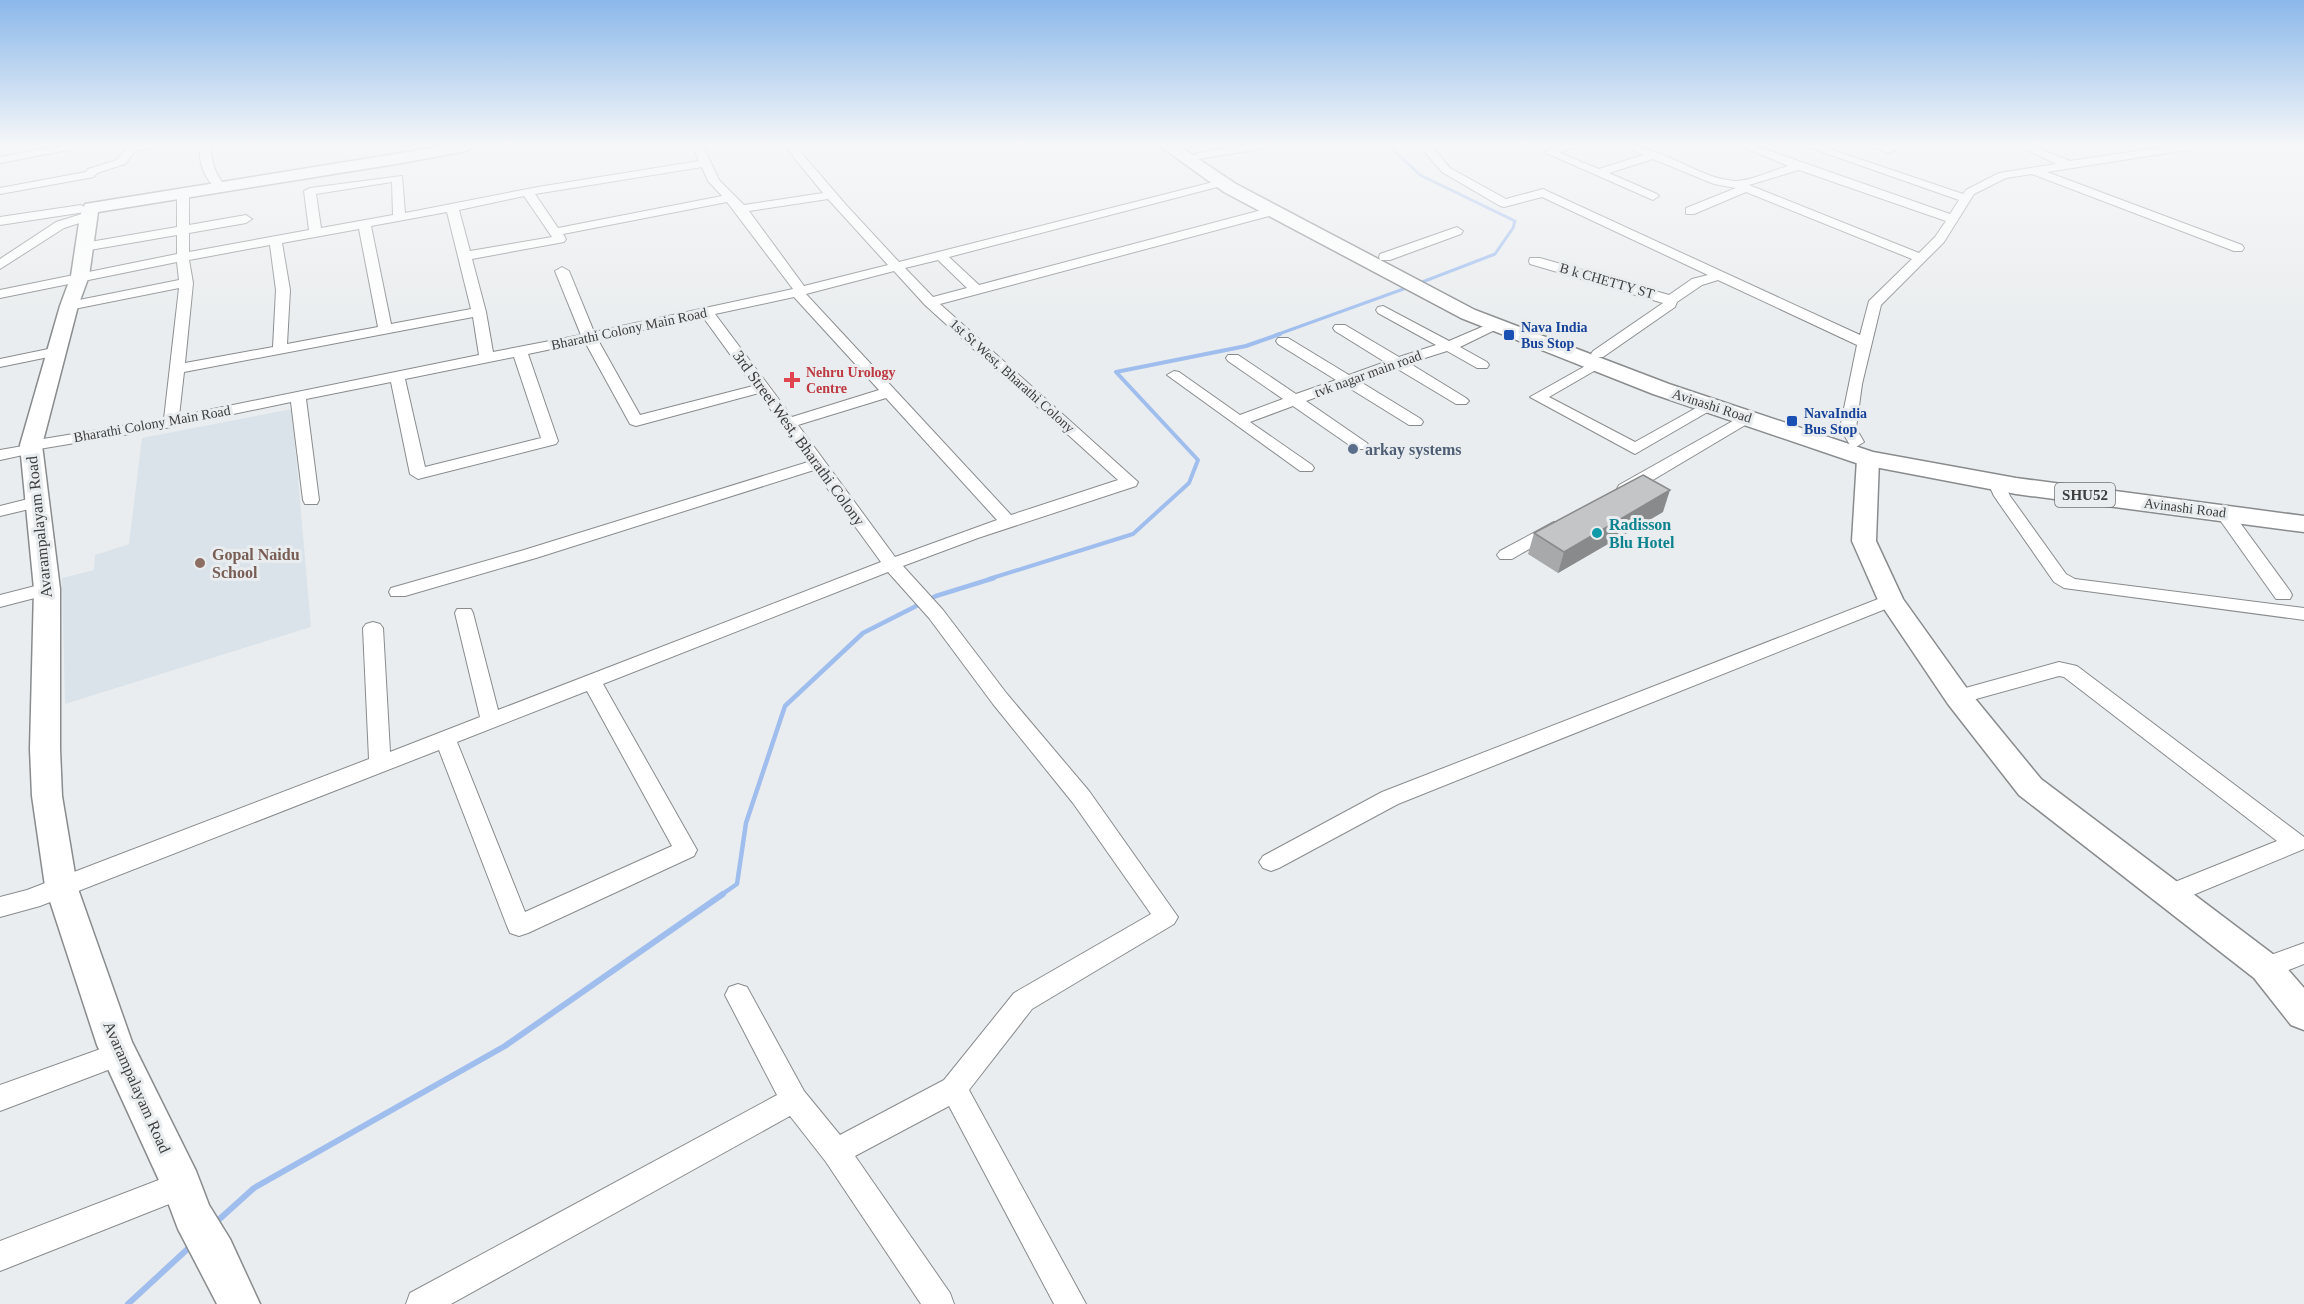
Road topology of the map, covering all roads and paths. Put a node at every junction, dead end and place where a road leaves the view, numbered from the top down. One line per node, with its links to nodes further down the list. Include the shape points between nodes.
1 (117, 207): 24 (street)
2 (183, 207): 30 (street)
3 (312, 207): 33 (street)
4 (399, 207): 25 (street)
5 (458, 207): 20 (street)
6 (538, 207): 32 (street)
7 (683, 207): 32 (street)
8 (738, 207): 21 (street)
9 (755, 207): 21 (street)
10 (842, 207): 44 (street, 1st St West, Bharathi Colony)
11 (1128, 207): 37 (street, Bharathi Colony Main Road)
12 (1265, 207): 22 (main road, Avinashi Road / SHU52)
13 (1287, 207): 40 (main road, Avinashi Road / SHU52)
14 (1571, 207): 46 (street)
15 (1699, 207): 23 (street)
16 (1792, 207): 41 (street)
17 (1918, 207): 27 (street)
18 (1960, 207): 27 (street)
19 (2129, 207): 36 (street)
20 (452, 208): 25 (street); 39 (street)
21 (741, 209): 51 (street)
22 (1273, 211): 48 (main road, Avinashi Road / SHU52); 50 (street)
23 (1690, 211)
24 (89, 212): 28 (street); 35 (street, Avarampalayam Road); 43 (street, via 60,225)
25 (399, 218): 29 (street)
26 (246, 219): 30 (street)
27 (1953, 219): 41 (street)
28 (0, 221)
29 (364, 224): 33 (street); 62 (street)
30 (184, 230): 35 (street); 38 (street)
31 (1457, 231): 40 (street)
32 (555, 232): 39 (street, via 560,238)
33 (315, 233): 34 (street)
34 (275, 240): 38 (street); 67 (street, via 283,290)
35 (84, 248): 47 (street, Avarampalayam Road)
36 (2238, 248)
37 (940, 255): 44 (street, Bharathi Colony Main Road); 50 (street)
38 (183, 256): 47 (street); 49 (street)
39 (465, 256): 58 (street)
40 (1385, 257): 48 (main road, Avinashi Road / SHU52)
41 (1921, 258): 65 (street, via 1875,304)
42 (1534, 261): 54 (street, B k CHETTY ST)
43 (0, 265)
44 (897, 266): 51 (street, Bharathi Colony Main Road); 55 (street, 1st St West, Bharathi Colony)
45 (562, 271): 63 (street)
46 (1720, 275): 54 (street, via 1697,282); 65 (street)
47 (80, 276): 52 (street); 56 (street, Avarampalayam Road)
48 (1411, 276): 53 (main road, Avinashi Road / SHU52)
49 (186, 283): 56 (street); 76 (street)
50 (976, 289): 55 (street)
51 (799, 291): 59 (street, Bharathi Colony Main Road); 81 (street)
52 (0, 294)
53 (1445, 294): 60 (main road, Avinashi Road / SHU52); 72 (main road, Avinashi Road / SHU52)
54 (1670, 301): 72 (street, B k CHETTY ST)
55 (930, 302): 105 (street, 1st St West, Bharathi Colony, via 1130,482)
56 (69, 306): 68 (street, Avarampalayam Road)
57 (1383, 310): 66 (street)
58 (478, 312): 62 (street); 70 (street)
59 (707, 312): 63 (street, Bharathi Colony Main Road); 80 (street, 3rd Street West, Bharathi Colony)
60 (1496, 326): 66 (street, tvk nagar main road); 72 (main road, Avinashi Road / SHU52)
61 (1340, 328): 74 (street)
62 (385, 329): 67 (street)
63 (590, 338): 69 (street, Bharathi Colony Main Road); 80 (street, via 636,421)
64 (1283, 341): 79 (street)
65 (1865, 343): 93 (street, via 1848,428)
66 (1449, 346): 74 (street, tvk nagar main road); 75 (street)
67 (280, 350): 76 (street)
68 (58, 351): 73 (street); 92 (street, Avarampalayam Road)
69 (519, 352): 70 (street, Bharathi Colony Main Road); 78 (street, via 550,441 418,474)
70 (488, 358): 78 (street, Bharathi Colony Main Road)
71 (1233, 358): 83 (street)
72 (1597, 359): 85 (main road, Avinashi Road / SHU52); 85 (street, B k CHETTY ST, via 1538,397 1635,449); 93 (main road, Avinashi Road / SHU52)
73 (0, 363)
74 (1395, 363): 79 (street, tvk nagar main road); 84 (street)
75 (1482, 365)
76 (177, 369): 88 (street)
77 (1174, 375): 87 (street)
78 (397, 376): 82 (street, Bharathi Colony Main Road)
79 (1347, 381): 83 (street, tvk nagar main road); 89 (street)
80 (762, 388): 90 (street, 3rd Street West, Bharathi Colony)
81 (888, 392): 90 (street); 105 (street)
82 (297, 396): 88 (street, Bharathi Colony Main Road); 99 (street)
83 (1296, 400): 87 (street, tvk nagar main road); 91 (street)
84 (1461, 401)
85 (1710, 406): 86 (main road, Avinashi Road / SHU52)
86 (1747, 418): 93 (main road, Avinashi Road / SHU52); 98 (street)
87 (1240, 420): 96 (street)
88 (171, 422): 92 (street, Bharathi Colony Main Road)
89 (1415, 422)
90 (788, 423): 95 (street, 3rd Street West, Bharathi Colony)
91 (1361, 446)
92 (31, 447): 94 (street, Bharathi Colony Main Road); 100 (street, Avarampalayam Road)
93 (1862, 450): 97 (main road, Avinashi Road / SHU52); 102 (main road, Avinashi Road / SHU52); 112 (street, via 1864,541)
94 (0, 455)
95 (818, 464): 108 (street, 3rd Street West, Bharathi Colony); 110 (street)
96 (1306, 468)
97 (1996, 483): 103 (main road, Avinashi Road / SHU52); 115 (street, via 2060,578 2070,584)
98 (1608, 498)
99 (311, 500)
100 (36, 502): 101 (street); 109 (street, Avarampalayam Road)
101 (0, 511)
102 (2304, 512)
103 (2224, 513): 106 (main road, Avinashi Road / SHU52); 111 (street)
104 (1568, 520): 107 (street)
105 (1008, 522): 108 (street)
106 (2304, 524)
107 (1506, 555)
108 (891, 564): 117 (street); 131 (street, 3rd Street West, Bharathi Colony, via 936,614 1081,797 1166,917 1023,1001)
109 (47, 589): 113 (street); 123 (street, Avarampalayam Road, via 47,796)
110 (398, 592)
111 (2283, 595)
112 (1891, 600): 118 (street); 122 (street, via 1390,798)
113 (0, 601)
114 (464, 613): 119 (street)
115 (2304, 614)
116 (373, 628): 121 (street)
117 (591, 681): 119 (street); 120 (street, via 686,850 519,926)
118 (1958, 697): 124 (street, via 2030,787); 124 (street, via 2059,669 2070,671 2296,843)
119 (491, 721): 120 (street)
120 (444, 738): 121 (street)
121 (380, 763): 123 (street)
122 (1271, 862)
123 (61, 886): 125 (street); 130 (street, Avarampalayam Road)
124 (2168, 895): 127 (street)
125 (0, 907)
126 (2304, 953): 127 (street)
127 (2266, 968): 129 (street)
128 (738, 995): 133 (street)
129 (2304, 1014)
130 (120, 1054): 132 (street); 135 (street, Avarampalayam Road)
131 (954, 1089): 134 (street); 140 (street)
132 (0, 1098)
133 (794, 1100): 134 (street); 138 (street)
134 (836, 1152): 139 (street)
135 (187, 1200): 136 (street); 137 (street, Avarampalayam Road)
136 (0, 1256)
137 (239, 1304)
138 (421, 1304)
139 (939, 1304)
140 (1071, 1304)

